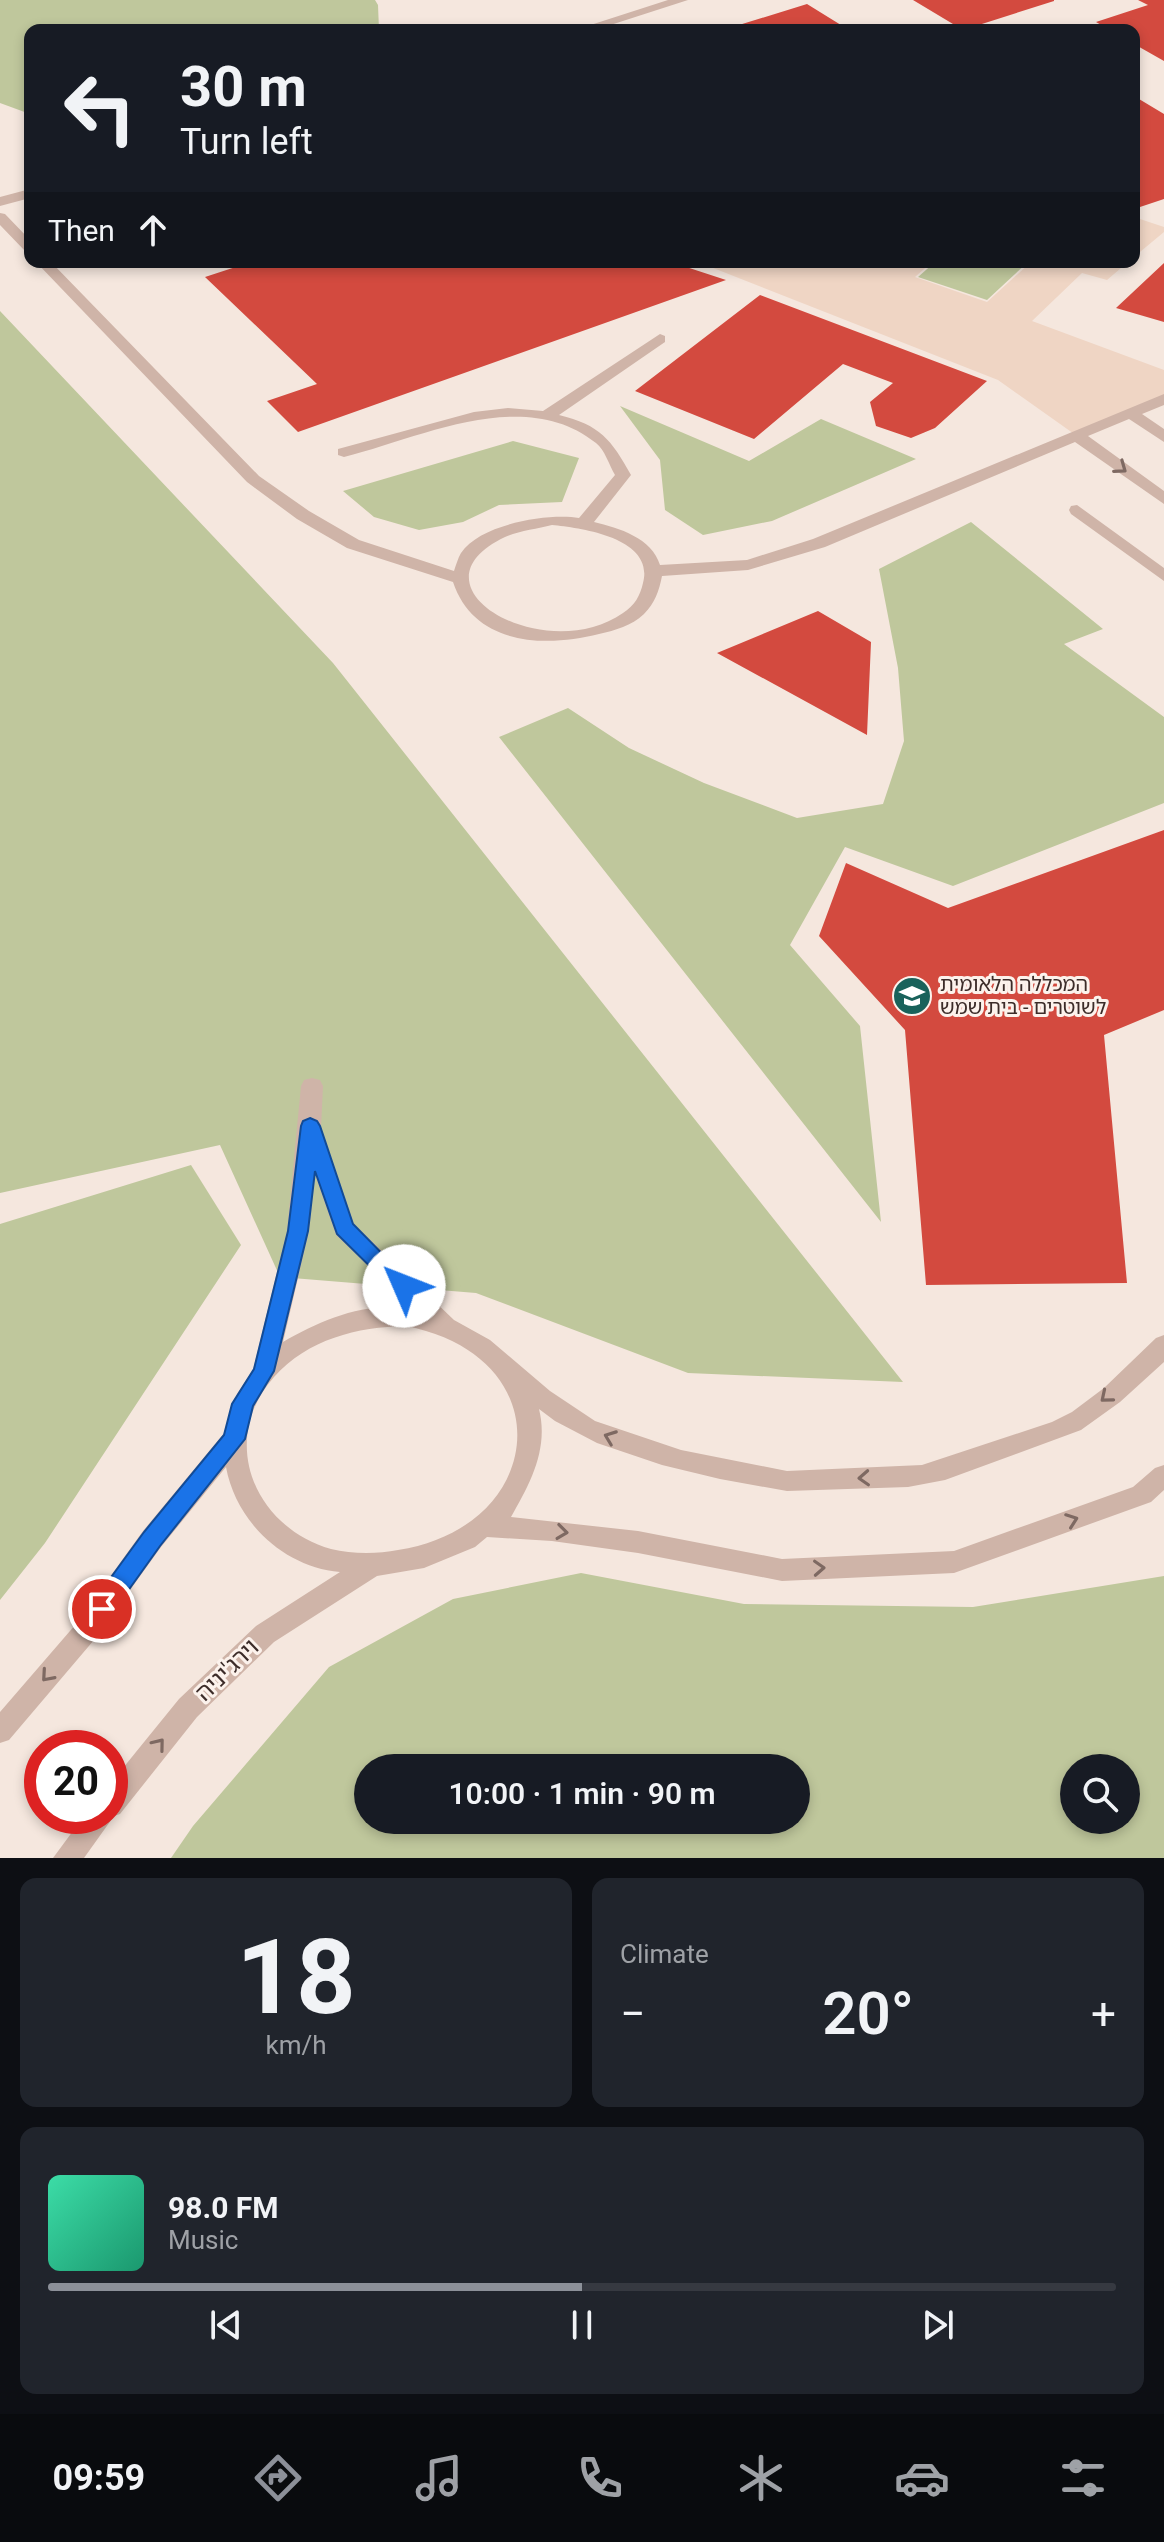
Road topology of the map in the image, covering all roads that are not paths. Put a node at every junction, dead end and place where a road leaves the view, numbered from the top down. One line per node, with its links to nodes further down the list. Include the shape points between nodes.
1 (682, 0): 2 (street)
2 (601, 24)
3 (24, 195): 4 (street)
4 (0, 202)
5 (0, 217): 6 (street)
6 (24, 242)
7 (49, 268): 20 (street, via 253,479 353,544)
8 (660, 339): 11 (street)
9 (1164, 399): 10 (street)
10 (1131, 413): 12 (street); 13 (street)
11 (549, 414): 14 (street, via 483,413); 17 (street, via 602,440 623,475)
12 (1077, 436): 15 (street, one-way to 15); 18 (street, via 819,543 748,565)
13 (1164, 437)
14 (344, 452)
15 (1164, 499)
16 (1077, 510): 19 (street)
17 (585, 522): 18 (street, via 625,536 644,552); 20 (street, via 530,522 491,535 465,558)
18 (654, 571): 20 (street, via 644,604 624,621 595,633 560,638 507,630 481,617 464,599)
19 (1164, 576)
20 (459, 578)
21 (312, 1086): 22 (street)
22 (310, 1126): 23 (street, via 344,1229); 26 (street, via 298,1231)
23 (444, 1324): 25 (street, via 475,1339); 26 (street, via 371,1317 330,1326 294,1345)
24 (1164, 1345): 25 (street, one-way to 25, via 1078,1421 924,1475 785,1481 669,1459 583,1426)
25 (501, 1361): 29 (street, via 521,1391 530,1425 526,1462 511,1496)
26 (264, 1371): 27 (street, via 243,1404)
27 (234, 1439): 30 (street, via 238,1477 255,1513 285,1541 326,1560); 31 (street, one-way to 31, via 85,1632)
28 (1164, 1475): 29 (street, one-way to 28, via 638,1542 782,1570 954,1562 1142,1495)
29 (485, 1526): 30 (street, via 450,1548 412,1562)
30 (371, 1566): 32 (street, וירג'יניה, one-way to 30, via 188,1708 265,1634)
31 (0, 1731)
32 (128, 1783)
33 (86, 1834): 34 (street)
34 (67, 1858)

